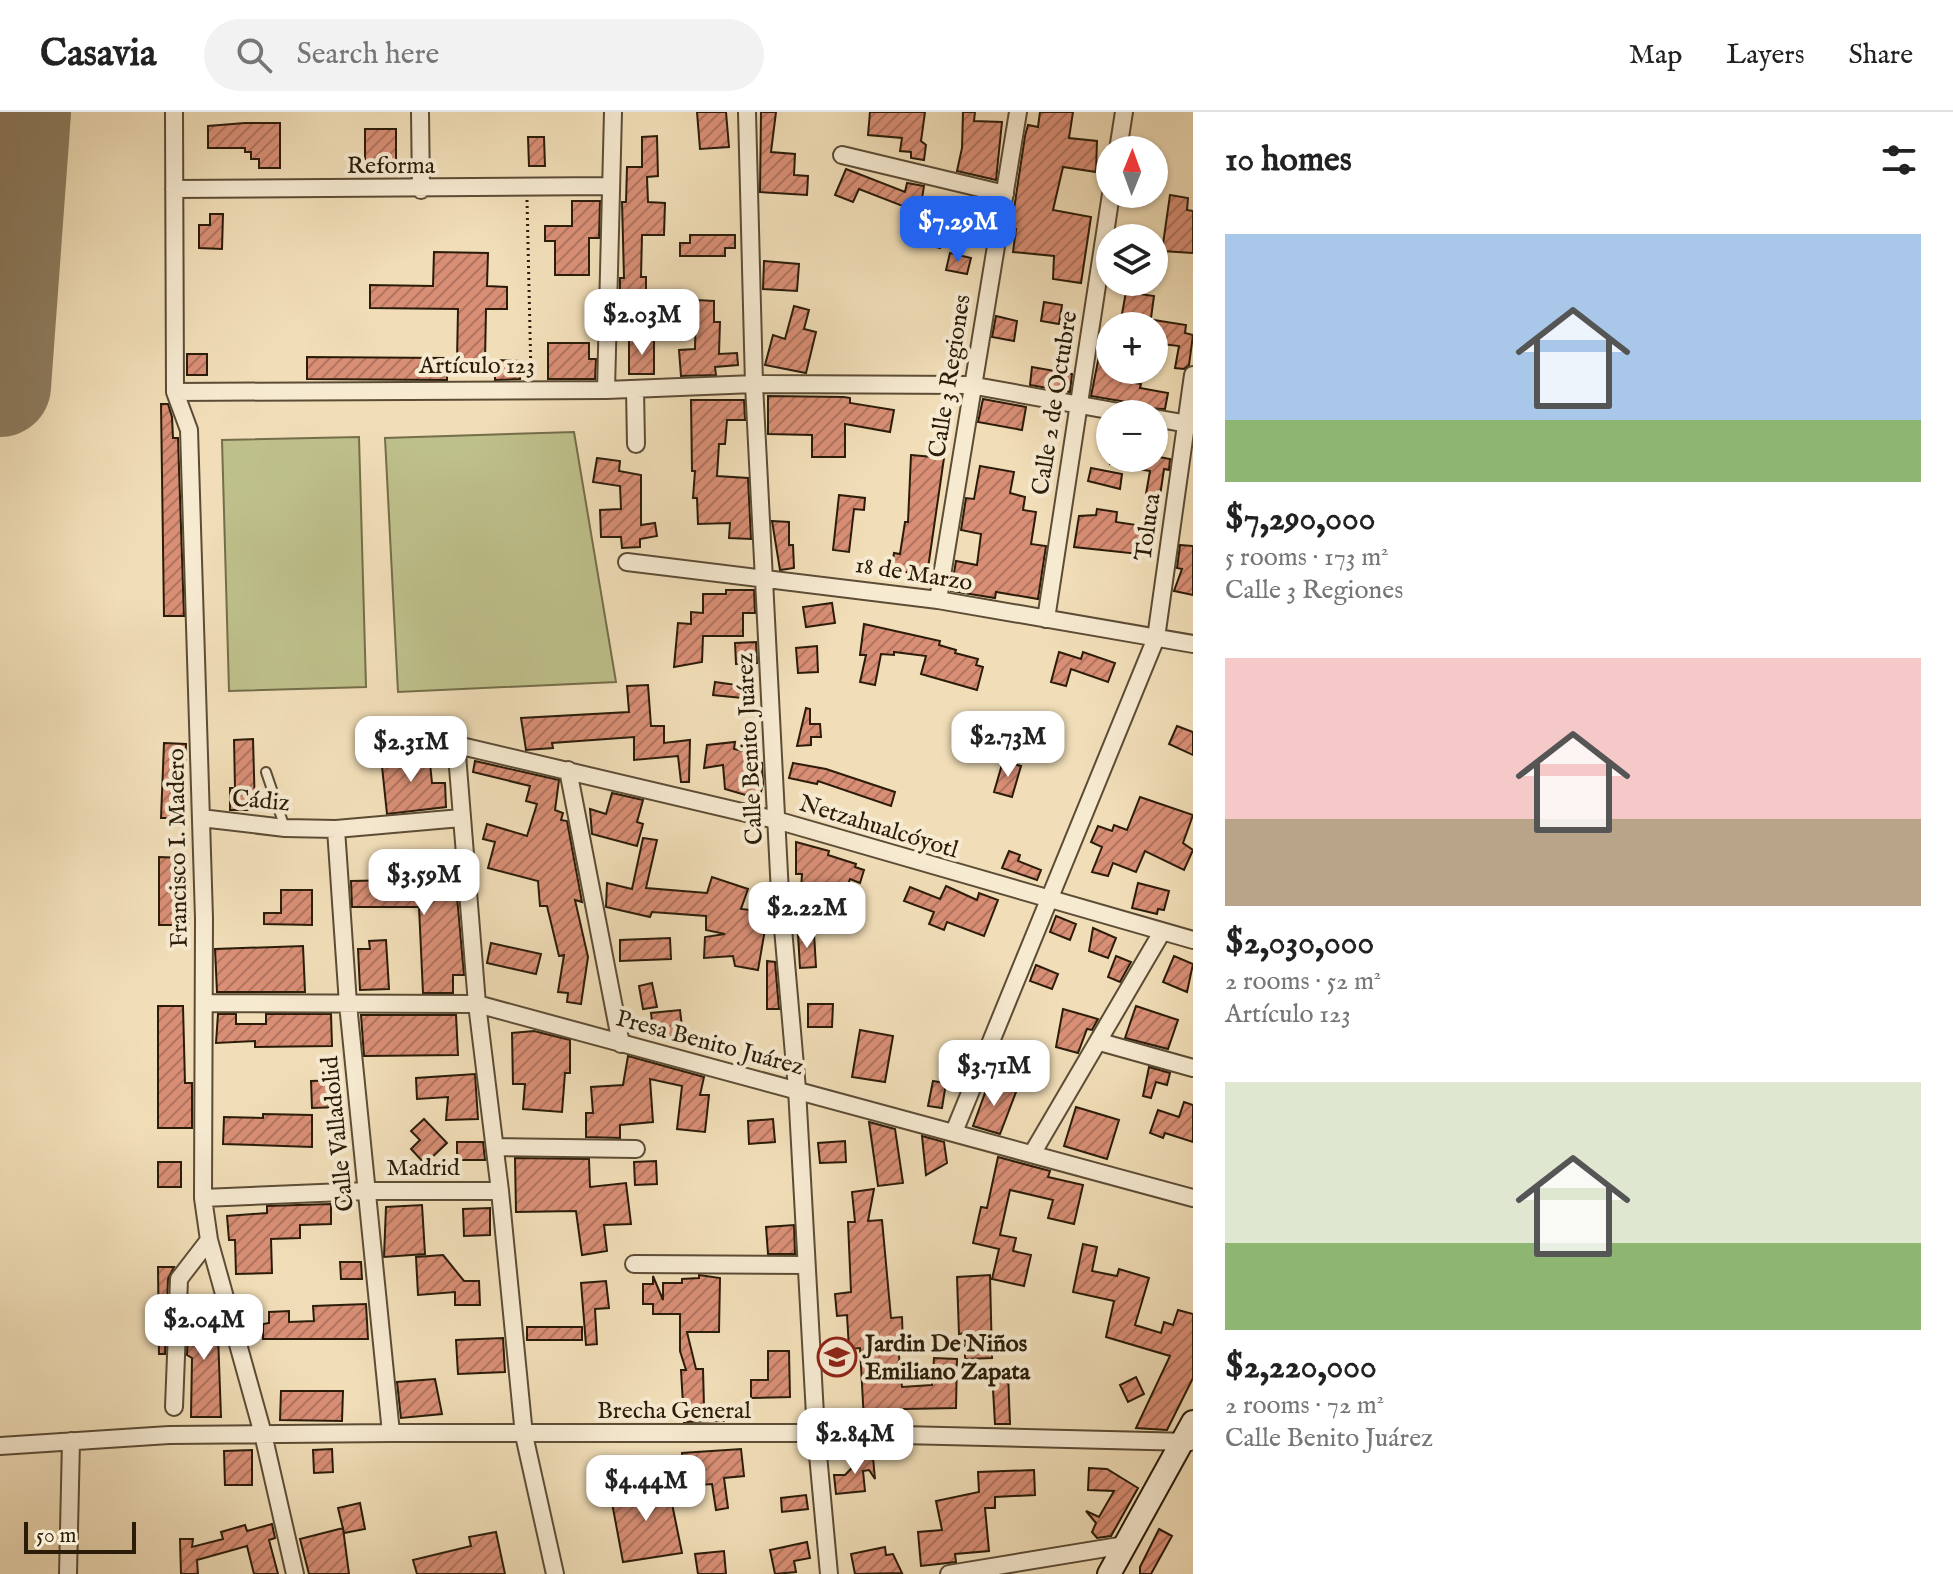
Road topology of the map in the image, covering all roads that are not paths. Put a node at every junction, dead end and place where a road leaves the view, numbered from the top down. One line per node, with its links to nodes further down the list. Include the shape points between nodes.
1 (174, 112): 10 (street, Francisco I. Madero)
2 (420, 112): 11 (street)
3 (613, 112): 9 (street)
4 (747, 112): 15 (street, Calle Benito Juárez)
5 (1018, 112): 12 (street, Calle 3 Regiones)
6 (1124, 112): 7 (street)
7 (1120, 136)
8 (842, 155): 12 (street)
9 (609, 186): 11 (street, Reforma); 18 (street)
10 (174, 189): 11 (street, Reforma); 19 (street, Francisco I. Madero)
11 (421, 190)
12 (1005, 194): 16 (street, Calle 3 Regiones)
13 (1109, 208): 20 (street, Calle 2 de Octubre)
14 (1193, 375): 23 (street, Toluca)
15 (754, 384): 16 (street, Artículo 123); 17 (street, Artículo 123); 26 (street, Calle Benito Juárez)
16 (970, 385): 20 (street, Artículo 123); 27 (street, Calle 3 Regiones)
17 (635, 389): 18 (street, Artículo 123); 24 (street)
18 (606, 390): 19 (street, Artículo 123)
19 (175, 392): 33 (street, Francisco I. Madero, via 189,430)
20 (1076, 406): 21 (street, Artículo 123); 28 (street, Calle 2 de Octubre)
21 (1096, 409)
22 (1168, 420): 23 (street)
23 (1189, 424): 29 (street, Toluca)
24 (636, 444)
25 (627, 562): 26 (street, 18 de Marzo)
26 (765, 576): 27 (street, 18 de Marzo); 35 (street, Calle Benito Juárez)
27 (938, 600): 28 (street, 18 de Marzo)
28 (1046, 619): 29 (street, 18 de Marzo)
29 (1156, 638): 30 (street, 18 de Marzo); 38 (street, Toluca)
30 (1193, 644)
31 (568, 770): 34 (street, Netzahualcóyotl, via 456,738); 35 (street, Netzahualcóyotl); 46 (street)
32 (266, 772): 36 (lane)
33 (201, 818): 36 (street, Cádiz); 42 (street, Francisco I. Madero)
34 (461, 818): 37 (street, Cádiz); 44 (street)
35 (776, 820): 38 (street, Netzahualcóyotl); 48 (street, Calle Benito Juárez)
36 (285, 828): 37 (street, Cádiz)
37 (336, 829): 43 (street, Calle Valladolid)
38 (1049, 901): 40 (street, Netzahualcóyotl); 49 (street, Toluca)
39 (1193, 922): 41 (street)
40 (1162, 932): 41 (street, Netzahualcóyotl); 45 (street)
41 (1189, 939)
42 (204, 1003): 43 (street, Presa Benito Juárez); 55 (street, Francisco I. Madero)
43 (348, 1004): 44 (street, Presa Benito Juárez); 53 (street, Calle Valladolid)
44 (477, 1004): 46 (street, Presa Benito Juárez); 50 (street)
45 (1100, 1042): 47 (street); 52 (street)
46 (621, 1044): 48 (street, Presa Benito Juárez)
47 (1193, 1068)
48 (797, 1089): 49 (street, Presa Benito Juárez); 59 (street, Calle Benito Juárez)
49 (954, 1132): 52 (street, Presa Benito Juárez)
50 (496, 1147): 51 (street); 54 (street)
51 (636, 1149)
52 (1032, 1154): 56 (street, Presa Benito Juárez)
53 (368, 1191): 54 (street, Madrid); 55 (street, Madrid); 61 (street, Calle Valladolid)
54 (500, 1191): 64 (street)
55 (203, 1198): 57 (street, Francisco I. Madero)
56 (1193, 1198)
57 (209, 1240): 60 (street, via 179,1279); 63 (street, Francisco I. Madero)
58 (634, 1264): 59 (street)
59 (806, 1265): 62 (street, Calle Benito Juárez)
60 (174, 1407)
61 (391, 1433): 63 (street, Brecha General); 64 (street, Brecha General)
62 (816, 1433): 64 (street, Brecha General); 65 (street, Brecha General); 72 (street, Calle Benito Juárez)
63 (263, 1434): 66 (street, Brecha General); 70 (street, Francisco I. Madero)
64 (524, 1435): 71 (street)
65 (1190, 1436): 68 (main road)
66 (71, 1441): 67 (street, Brecha General); 69 (street)
67 (0, 1446)
68 (1125, 1545): 73 (street); 74 (main road)
69 (68, 1574)
70 (295, 1574)
71 (555, 1574)
72 (829, 1574)
73 (949, 1574)
74 (1109, 1574)

